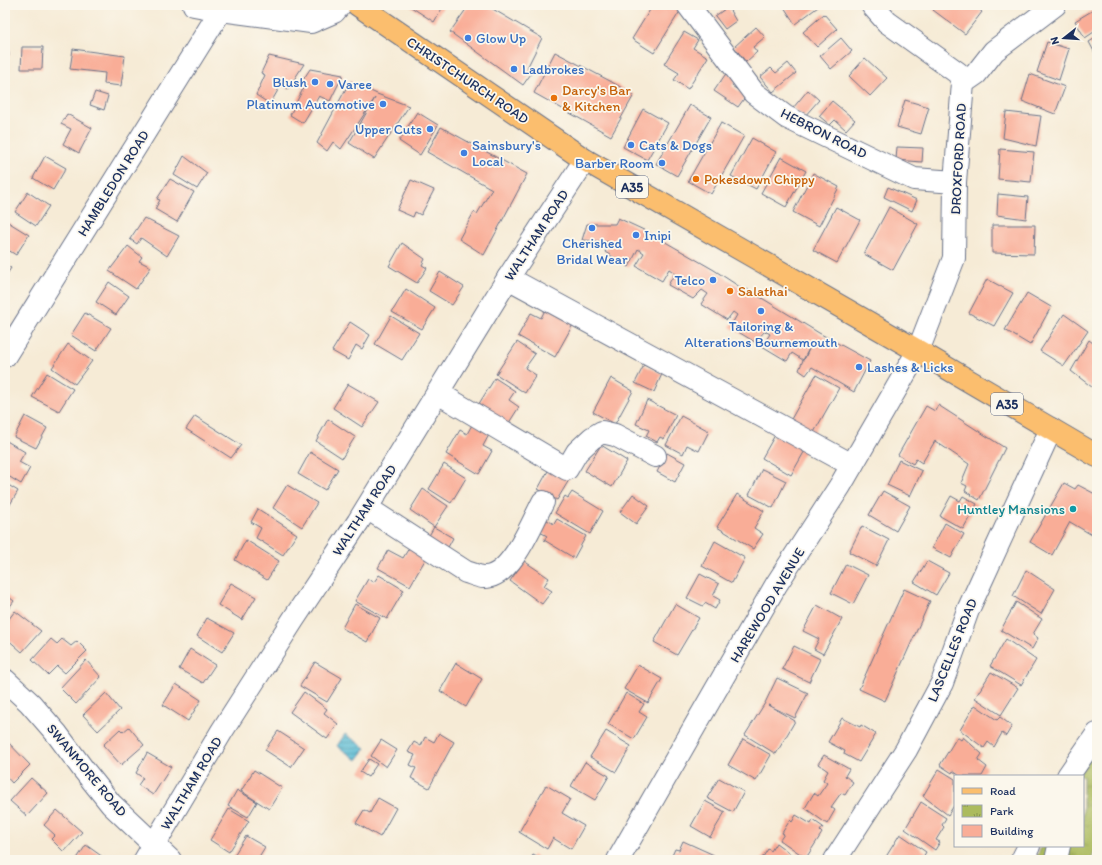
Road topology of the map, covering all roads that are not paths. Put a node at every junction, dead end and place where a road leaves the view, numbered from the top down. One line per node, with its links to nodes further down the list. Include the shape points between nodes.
1 (194, 5): 7 (street)
2 (340, 5): 7 (street, via 334,12 311,22)
3 (358, 5): 9 (main road, CHRISTCHURCH ROAD / A35)
4 (688, 5): 10 (street, HEBRON ROAD, via 754,93 786,117 914,179)
5 (872, 5): 8 (street, via 887,22 958,73)
6 (1055, 5): 8 (street, DROXFORD ROAD, via 994,51 976,74)
7 (220, 10): 13 (street, HAMBLEDON ROAD)
8 (963, 83): 10 (street, DROXFORD ROAD)
9 (585, 160): 11 (street, WALTHAM ROAD); 12 (main road, CHRISTCHURCH ROAD / A35)
10 (956, 182): 12 (street, DROXFORD ROAD, via 954,258)
11 (508, 278): 14 (street, WALTHAM ROAD); 18 (street)
12 (918, 351): 15 (main road, CHRISTCHURCH ROAD / A35); 18 (street, HAREWOOD AVENUE)
13 (5, 356)
14 (438, 392): 16 (street, via 567,469 577,452 602,432 615,435); 20 (street, WALTHAM ROAD)
15 (1050, 429): 17 (main road, CHRISTCHURCH ROAD / A35); 31 (street, LASCELLES ROAD, via 968,610 942,683 906,750)
16 (655, 456)
17 (1097, 456)
18 (852, 465): 30 (street, HAREWOOD AVENUE, via 776,585)
19 (543, 502): 20 (street, via 516,554 504,569 495,575 483,577 466,572)
20 (367, 508): 28 (street, WALTHAM ROAD, via 292,620)
21 (5, 680): 28 (street, SWANMORE ROAD, via 30,703 57,734)
22 (1097, 734): 23 (street)
23 (1084, 753): 24 (street); 25 (street)
24 (1069, 775)
25 (1078, 775)
26 (1028, 847): 32 (street)
27 (1059, 847): 33 (street)
28 (149, 852): 29 (street, SWANMORE ROAD)
29 (170, 860)
30 (618, 860)
31 (835, 860)
32 (1022, 860)
33 (1056, 860)

